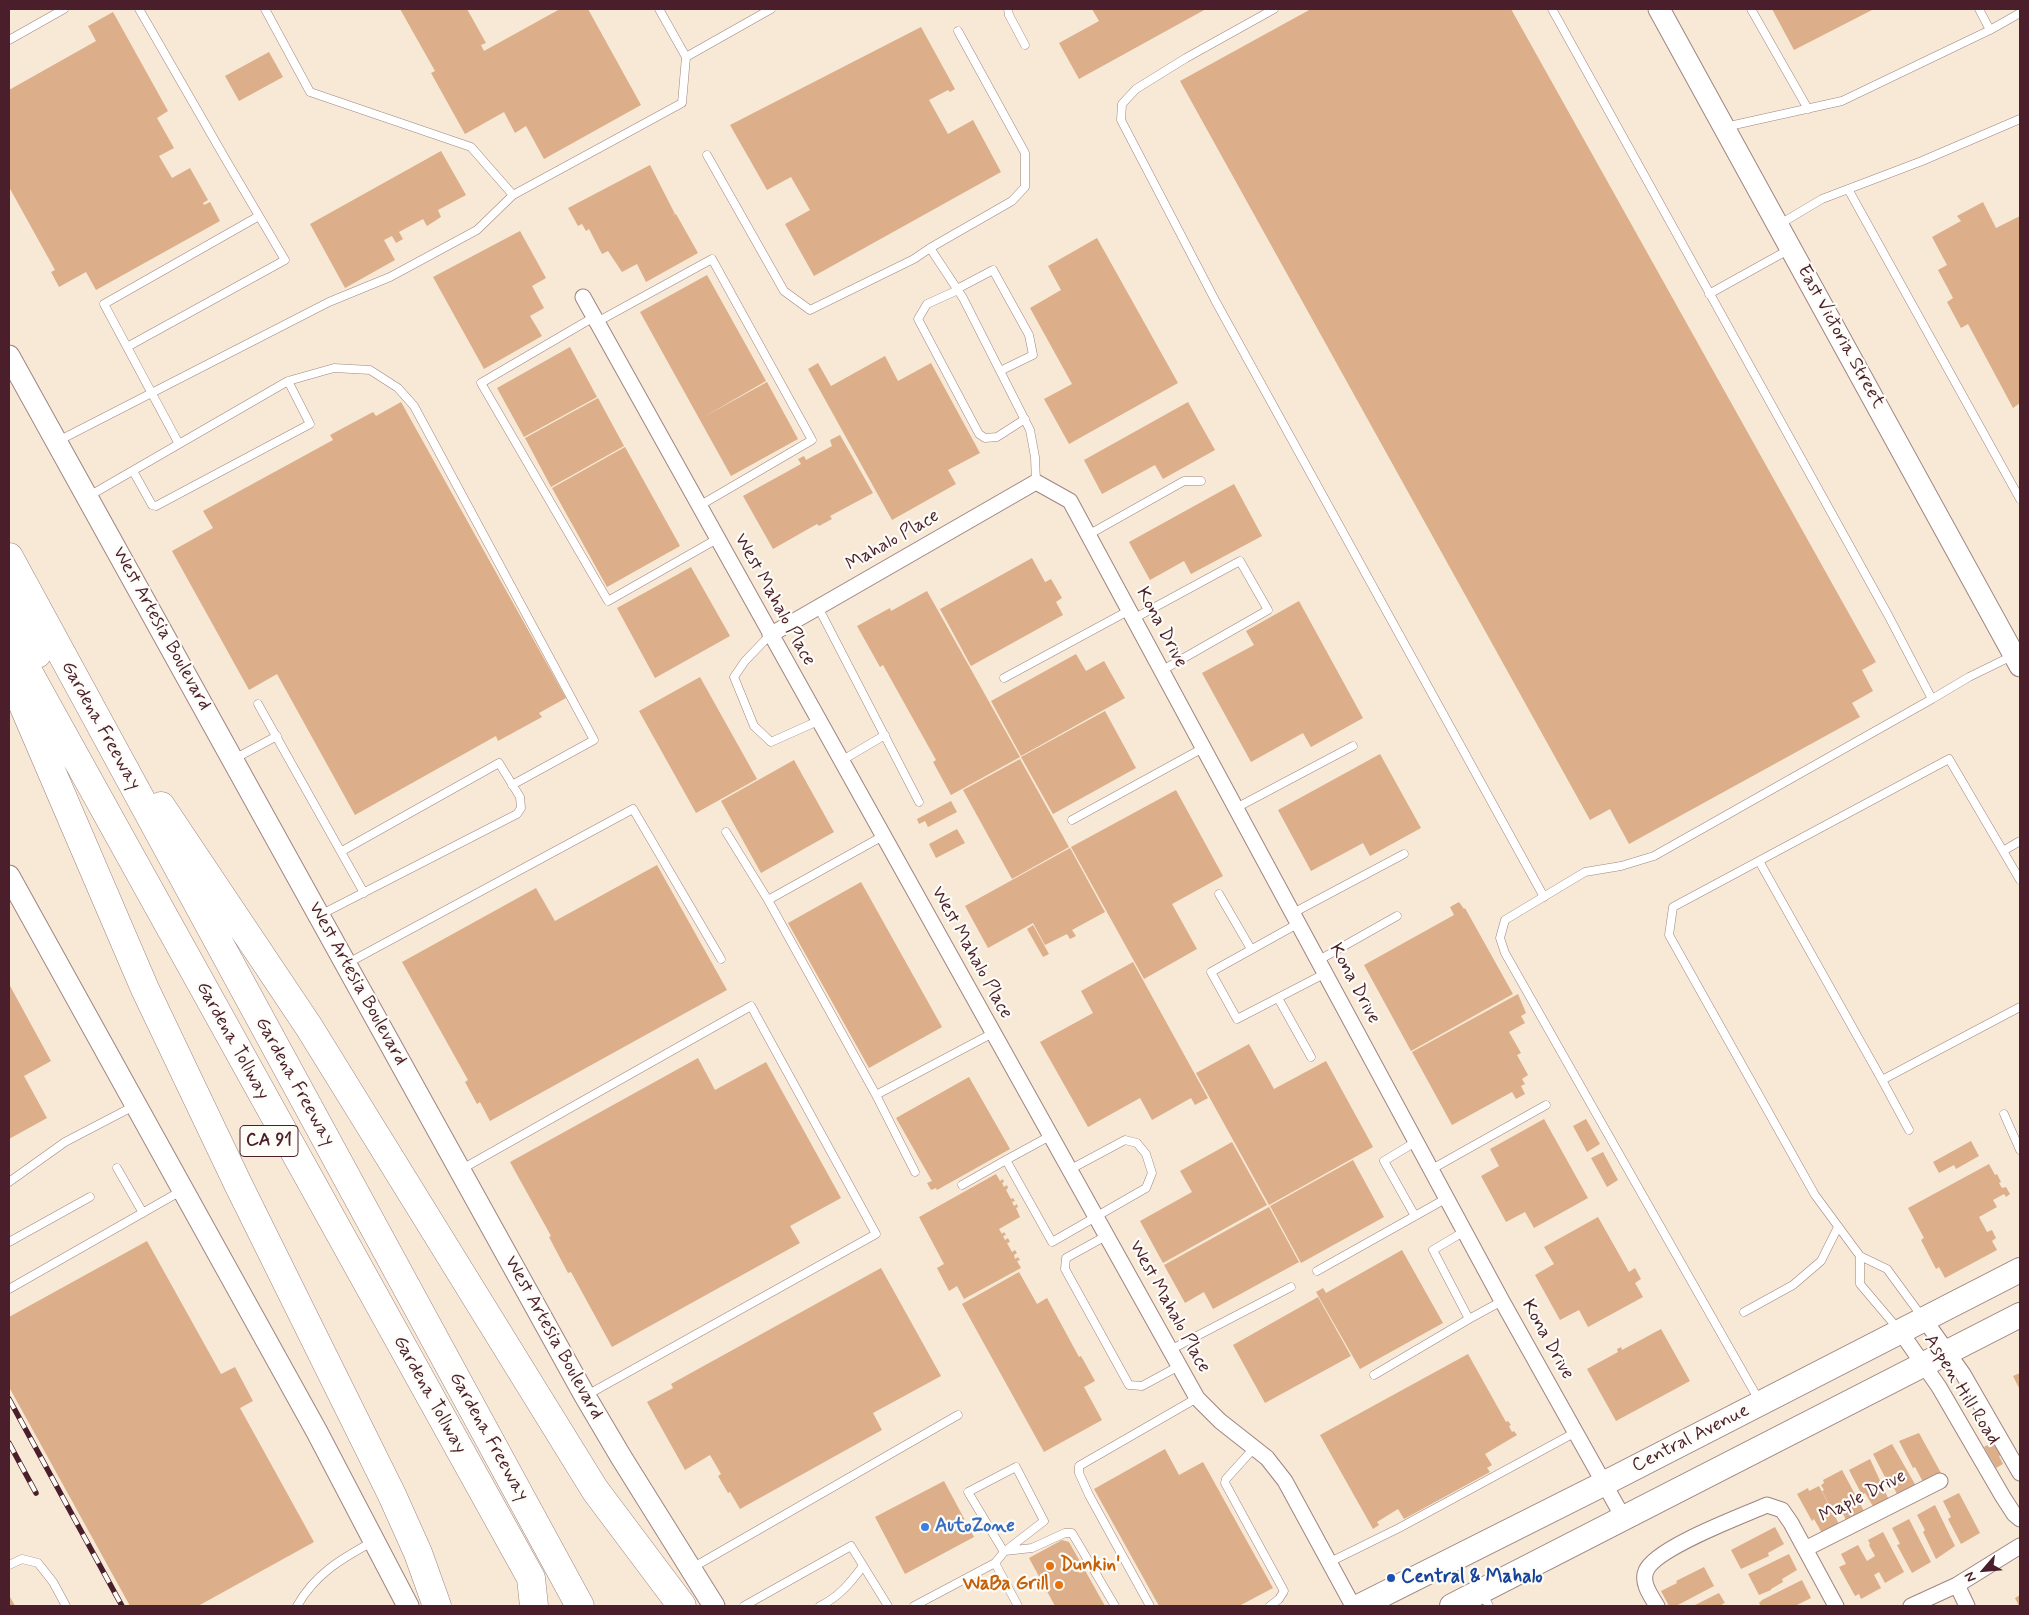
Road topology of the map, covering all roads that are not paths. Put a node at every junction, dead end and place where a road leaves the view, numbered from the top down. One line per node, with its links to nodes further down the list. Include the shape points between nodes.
1 (64, 9): 15 (lane)
2 (139, 9): 24 (lane)
3 (265, 9): 23 (lane, via 310,92 471,147)
4 (660, 9): 17 (lane)
5 (771, 9): 17 (lane)
6 (1008, 9): 16 (lane)
7 (1274, 9): 83 (lane, via 1136,89 1122,104 1121,120 1221,310)
8 (1552, 9): 29 (lane)
9 (1659, 9): 20 (main road, East Victoria Street)
10 (1751, 9): 18 (lane)
11 (1979, 9): 14 (lane)
12 (2020, 13): 14 (lane)
13 (958, 30): 26 (lane, via 1024,153 1025,187 1012,201)
14 (1990, 30): 18 (lane, via 1842,101)
15 (9, 40)
16 (1025, 45)
17 (686, 56): 23 (lane, via 682,103)
18 (1808, 109): 20 (lane)
19 (2020, 119): 22 (lane)
20 (1724, 127): 25 (main road, East Victoria Street)
21 (706, 155): 26 (lane, via 784,291 810,310)
22 (1848, 189): 25 (lane, via 1822,199); 44 (lane)
23 (513, 195): 36 (lane, via 477,230 390,277 328,302)
24 (259, 216): 32 (lane, via 104,304); 32 (lane, via 285,260)
25 (1778, 225): 27 (main road, East Victoria Street)
26 (930, 248): 28 (lane)
27 (1791, 249): 29 (lane); 54 (main road, East Victoria Street)
28 (957, 290): 34 (lane); 34 (lane, via 993,270 1029,336 1033,355); 37 (lane, via 927,304 918,319 979,434 985,438 997,437)
29 (1709, 294): 59 (lane)
30 (583, 297): 31 (street, West Mahalo Place)
31 (596, 320): 45 (street, West Mahalo Place); 45 (lane, via 712,259 812,440); 47 (lane, via 481,383 608,601)
32 (127, 347): 36 (lane)
33 (9, 356): 38 (main road, West Artesia Boulevard)
34 (1000, 371): 37 (lane)
35 (288, 381): 39 (lane); 40 (lane, via 310,424 156,506 152,505); 68 (lane, via 334,368 370,370 398,388 414,406 594,740)
36 (151, 392): 38 (lane); 39 (lane)
37 (1025, 419): 41 (lane, via 1035,457)
38 (57, 442): 43 (main road, West Artesia Boulevard)
39 (179, 444): 40 (lane)
40 (133, 471): 43 (lane)
41 (1036, 482): 46 (street, Kona Drive, via 1070,501); 50 (street, Mahalo Place)
42 (1201, 482): 46 (lane, via 1184,481)
43 (87, 497): 66 (main road, West Artesia Boulevard)
44 (2020, 499)
45 (699, 506): 47 (street, West Mahalo Place)
46 (1088, 535): 51 (street, Kona Drive)
47 (717, 539): 52 (street, West Mahalo Place)
48 (9, 557): 55 (highway, Gardena Freeway / CA 91)
49 (9, 602): 129 (highway, Gardena Tollway, via 380,1277)
50 (818, 607): 52 (street, Mahalo Place); 62 (lane)
51 (1131, 615): 56 (street, Kona Drive); 56 (lane, via 1240,562 1268,610); 58 (lane)
52 (770, 635): 61 (street, West Mahalo Place); 61 (lane, via 745,660 734,677 754,726 771,742)
53 (9, 637): 168 (highway, Gardena Tollway, via 530,1578)
54 (2017, 660): 59 (lane, via 1969,677)
55 (65, 663): 129 (highway, Gardena Freeway / CA 91); 170 (highway, via 309,1026 595,1490)
56 (1161, 671): 65 (street, Kona Drive)
57 (10, 675): 166 (highway, via 145,989 392,1495); 167 (highway, CA 91)
58 (1004, 678)
59 (1932, 699): 83 (lane, via 1654,856 1586,872)
60 (258, 704): 63 (lane)
61 (818, 721): 67 (street, West Mahalo Place)
62 (885, 735): 67 (lane); 69 (lane)
63 (276, 736): 66 (lane); 75 (lane)
64 (1353, 746): 70 (lane)
65 (1203, 748): 70 (street, Kona Drive); 71 (lane)
66 (233, 760): 85 (main road, West Artesia Boulevard)
67 (841, 761): 73 (street, West Mahalo Place)
68 (512, 784): 75 (lane, via 498,763); 81 (lane, via 520,797 521,808 516,814)
69 (920, 802)
70 (1236, 808): 87 (street, Kona Drive)
71 (1072, 820)
72 (726, 832): 84 (lane)
73 (883, 836): 84 (lane); 94 (street, West Mahalo Place)
74 (2020, 842): 76 (lane)
75 (342, 851): 81 (lane)
76 (2003, 851): 78 (lane, via 1949,758); 80 (lane)
77 (1404, 854): 87 (lane)
78 (1759, 861): 96 (lane); 119 (lane, via 1673,908 1669,935 1815,1195)
79 (9, 876): 98 (main road)
80 (2020, 880)
81 (364, 892): 85 (lane)
82 (1219, 894): 88 (lane)
83 (1544, 897): 142 (lane, via 1505,920 1500,938 1505,952)
84 (768, 900): 97 (lane)
85 (319, 916): 90 (main road, West Artesia Boulevard)
86 (1397, 916): 91 (lane)
87 (1296, 918): 88 (lane); 91 (street, Kona Drive)
88 (1251, 949): 92 (lane, via 1211,972 1237,1018)
89 (721, 959): 90 (lane, via 633,809)
90 (346, 964): 108 (main road, West Artesia Boulevard)
91 (1323, 966): 92 (lane); 103 (street, Kona Drive)
92 (1278, 998): 95 (lane)
93 (2020, 1007): 96 (lane)
94 (993, 1033): 97 (lane); 102 (street, West Mahalo Place)
95 (1310, 1057)
96 (1882, 1080): 101 (lane)
97 (876, 1095): 110 (lane)
98 (136, 1105): 111 (lane, via 65,1142); 113 (main road)
99 (1546, 1105): 107 (lane)
100 (2004, 1114): 104 (lane)
101 (1909, 1130)
102 (1050, 1136): 105 (lane); 109 (street, West Mahalo Place)
103 (1417, 1142): 107 (street, Kona Drive); 117 (lane, via 1384,1161)
104 (2020, 1150)
105 (1006, 1160): 112 (lane); 118 (lane, via 1052,1242)
106 (117, 1168): 116 (lane)
107 (1432, 1169): 115 (street, Kona Drive)
108 (460, 1170): 140 (main road, West Artesia Boulevard); 140 (lane, via 751,1006 876,1234)
109 (1069, 1170): 118 (street, West Mahalo Place); 118 (lane, via 1125,1140 1136,1143 1146,1154 1152,1173 1146,1188)
110 (915, 1172)
111 (9, 1182)
112 (962, 1185)
113 (183, 1190): 116 (lane); 152 (main road)
114 (90, 1197): 122 (lane)
115 (1447, 1198): 117 (lane); 120 (street, Kona Drive)
116 (143, 1213): 127 (lane)
117 (1415, 1216): 125 (lane)
118 (1096, 1218): 121 (street, West Mahalo Place)
119 (1838, 1227): 123 (lane); 130 (lane, via 1821,1261 1793,1285)
120 (1465, 1231): 128 (street, Kona Drive); 133 (lane, via 1433,1250)
121 (1106, 1236): 135 (street, West Mahalo Place); 138 (lane, via 1066,1258 1065,1269 1129,1385 1142,1386)
122 (9, 1242)
123 (1860, 1256): 132 (lane, via 1887,1269); 134 (lane, via 1860,1284)
124 (2020, 1270): 132 (main road, Central Avenue)
125 (1317, 1271)
126 (1291, 1287): 135 (lane)
127 (9, 1289)
128 (1502, 1301): 133 (lane); 144 (street, Kona Drive)
129 (417, 1307): 169 (highway, Gardena Freeway / CA 91)
130 (1744, 1312)
131 (2020, 1315): 136 (main road)
132 (1924, 1319): 134 (main road, Central Avenue); 136 (street, Aspen Hill Road)
133 (1470, 1320): 139 (lane)
134 (1900, 1332): 137 (street, Aspen Hill Road); 142 (main road, Central Avenue)
135 (1170, 1350): 138 (street, West Mahalo Place)
136 (1948, 1352): 137 (main road); 146 (street, Aspen Hill Road)
137 (1922, 1364): 149 (street, Aspen Hill Road); 150 (main road)
138 (1179, 1366): 141 (street, West Mahalo Place)
139 (1374, 1375)
140 (586, 1396): 160 (main road, West Artesia Boulevard)
141 (1196, 1398): 145 (street, West Mahalo Place); 178 (lane, via 1079,1466 1079,1473)
142 (1760, 1403): 148 (main road, Central Avenue)
143 (958, 1415): 160 (lane)
144 (1576, 1432): 148 (street, Kona Drive); 157 (lane, via 1425,1515)
145 (1255, 1447): 157 (street, West Mahalo Place, via 1285,1481); 179 (lane, via 1225,1483 1284,1591)
146 (2020, 1474): 149 (street)
147 (1940, 1482): 154 (street, Maple Drive)
148 (1605, 1483): 150 (street, Kona Drive); 181 (main road, Central Avenue)
149 (1997, 1486): 151 (street, Aspen Hill Road)
150 (1624, 1519): 162 (main road)
151 (2020, 1519)
152 (374, 1541): 164 (lane, via 335,1563 305,1592); 165 (main road)
153 (2020, 1546): 161 (street)
154 (1805, 1549): 183 (street, via 1782,1510 1767,1505 1698,1534 1653,1560 1645,1572 1647,1590); 184 (street)
155 (1004, 1552): 155 (lane, via 968,1492 1016,1467 1044,1521); 156 (lane); 177 (lane, via 1032,1548 1072,1533)
156 (995, 1562): 175 (lane); 176 (lane)
157 (1330, 1562): 180 (street, West Mahalo Place)
158 (9, 1566): 163 (lane, via 22,1559 38,1563)
159 (863, 1566): 172 (lane, via 851,1546); 173 (lane, via 848,1586 830,1602); 174 (lane)
160 (690, 1569): 171 (main road, West Artesia Boulevard)
161 (1957, 1585): 185 (street); 186 (street)
162 (1485, 1599): 182 (main road)
163 (66, 1606)
164 (297, 1606)
165 (408, 1606)
166 (437, 1606)
167 (524, 1606)
168 (534, 1606)
169 (580, 1606)
170 (682, 1606)
171 (714, 1606)
172 (744, 1606)
173 (820, 1606)
174 (888, 1606)
175 (914, 1606)
176 (1018, 1606)
177 (1115, 1606)
178 (1150, 1606)
179 (1270, 1606)
180 (1353, 1606)
181 (1360, 1606)
182 (1452, 1606)
183 (1657, 1606)
184 (1836, 1606)
185 (1911, 1606)
186 (1967, 1606)

